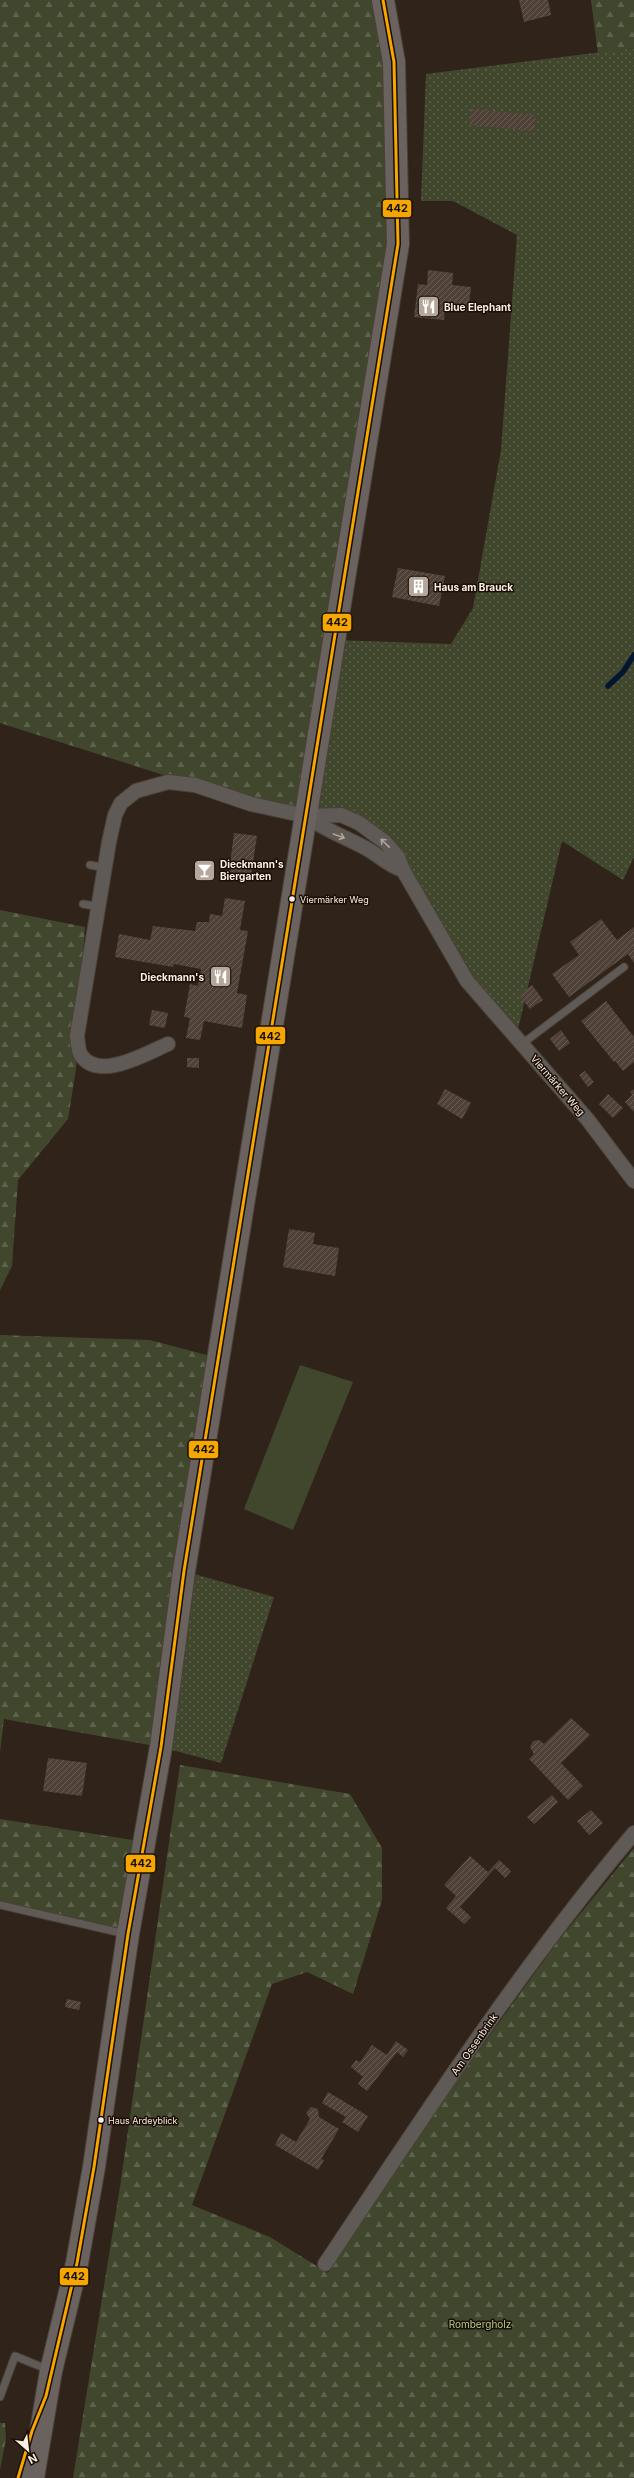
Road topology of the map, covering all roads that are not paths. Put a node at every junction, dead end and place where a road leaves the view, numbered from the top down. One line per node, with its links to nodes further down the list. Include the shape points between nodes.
1 (383, 0): 2 (main road, via 394,62 398,244)
2 (306, 816): 4 (street, Viermärker Weg, via 251,804 195,785 168,782 150,785 136,791 121,803 108,842); 5 (street, Viermärker Weg, one-way to 5, via 322,828 371,851 390,867); 5 (street, Viermärker Weg, one-way to 2, via 398,857 385,842 359,823 341,815); 14 (main road, via 184,1571 152,1798)
3 (90, 865): 4 (lane)
4 (106, 868): 7 (street, Viermärker Weg)
5 (403, 870): 10 (street, Viermärker Weg, via 467,981)
6 (83, 904): 7 (lane)
7 (100, 907): 9 (street, Viermärker Weg, via 77,1036 81,1055 91,1064 109,1067)
8 (624, 967): 10 (lane)
9 (168, 1044)
10 (522, 1044): 11 (street, Viermärker Weg, via 588,1120)
11 (634, 1181)
12 (634, 1833): 15 (street, Am Ossenbrink, via 588,1887 511,1991)
13 (0, 1905): 14 (lane)
14 (128, 1934): 16 (main road, via 95,2160 77,2263)
15 (325, 2264)
16 (51, 2370): 17 (main road); 18 (lane, via 15,2356)
17 (46, 2396): 19 (main road); 20 (main road)
18 (0, 2397)
19 (18, 2478)
20 (33, 2478)

